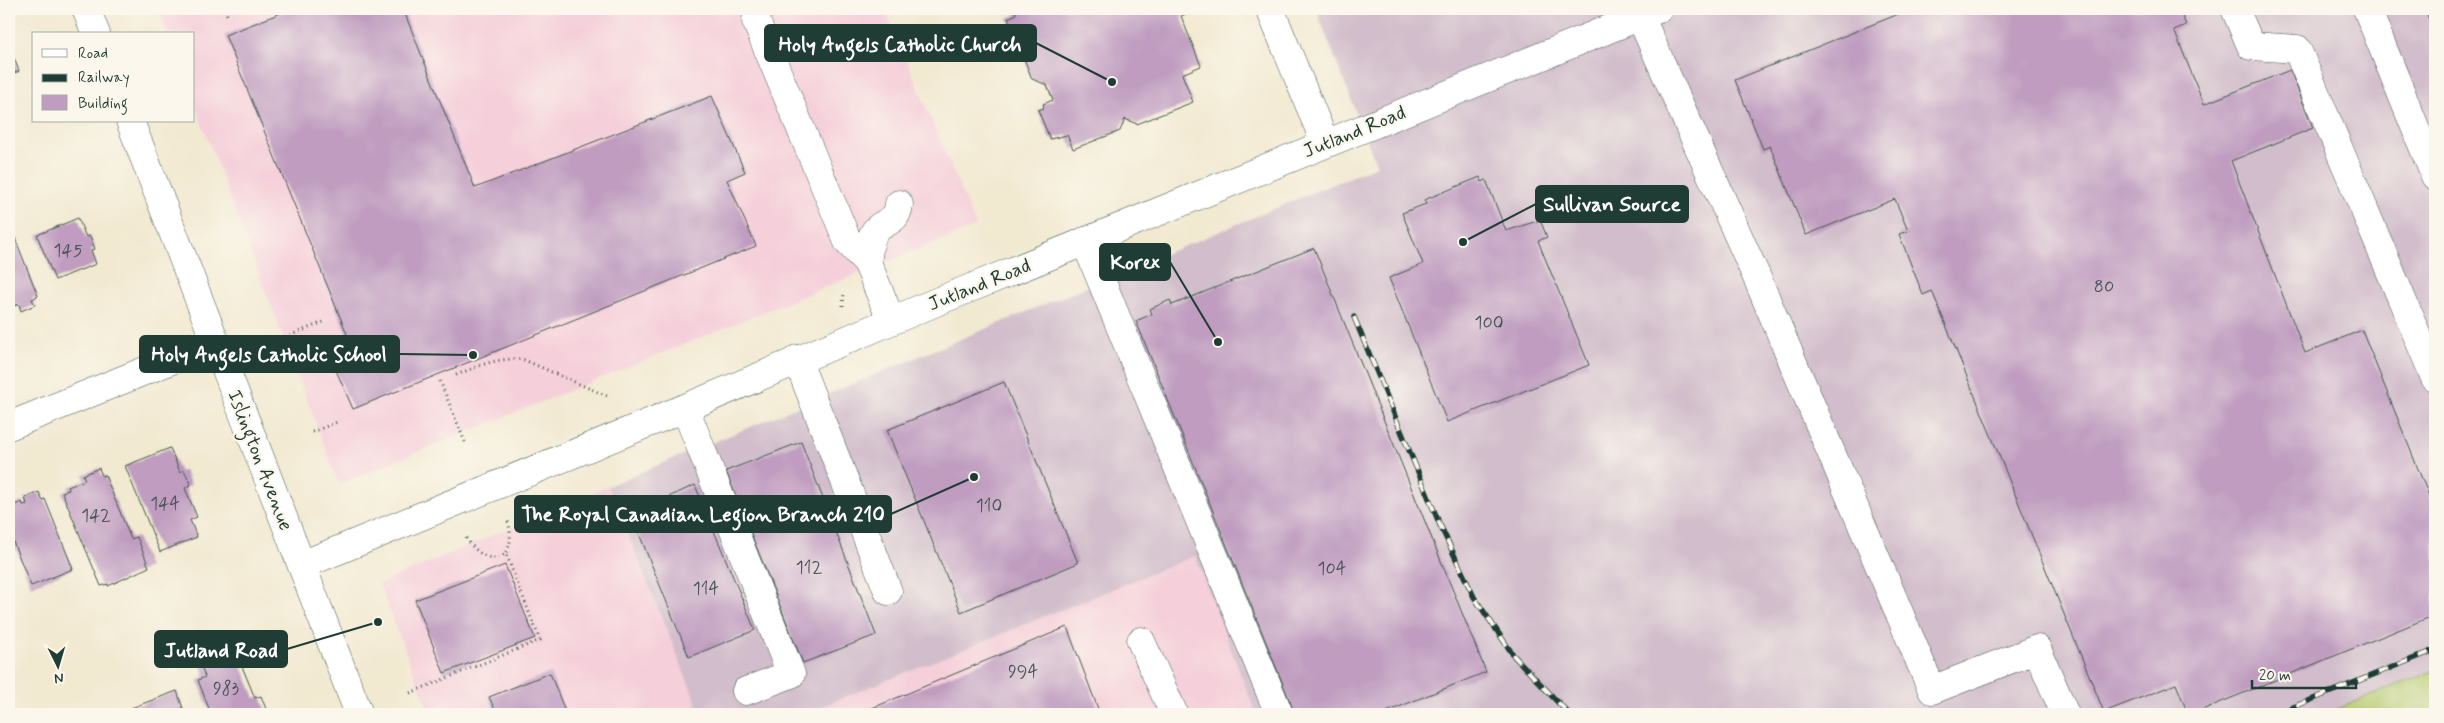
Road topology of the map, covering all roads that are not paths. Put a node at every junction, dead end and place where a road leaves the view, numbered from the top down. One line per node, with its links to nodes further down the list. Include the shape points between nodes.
1 (86, 9): 7 (street)
2 (758, 9): 13 (street, via 756,20 848,242)
3 (1270, 9): 9 (street)
4 (2235, 9): 17 (street, via 2251,46 2297,49)
5 (2366, 9): 10 (street)
6 (1649, 13): 9 (street, Jutland Road); 27 (street, via 1932,690 2037,649)
7 (95, 32)
8 (130, 122): 15 (street, Islington Avenue)
9 (1325, 143): 12 (street, Jutland Road)
10 (2435, 176)
11 (899, 204): 13 (street, via 893,219 877,229 873,236)
12 (1085, 241): 14 (street, Jutland Road); 26 (street)
13 (867, 262): 14 (street)
14 (891, 320): 16 (street, Jutland Road)
15 (216, 342): 19 (street); 20 (street, Islington Avenue)
16 (797, 359): 18 (street, Jutland Road); 21 (street)
17 (2435, 378)
18 (685, 408): 20 (street, Jutland Road); 23 (street, via 791,674)
19 (9, 426)
20 (302, 565): 24 (street, Islington Avenue)
21 (888, 591)
22 (1141, 641): 25 (street)
23 (746, 691)
24 (359, 714)
25 (1174, 714)
26 (1279, 714)
27 (2066, 714)

